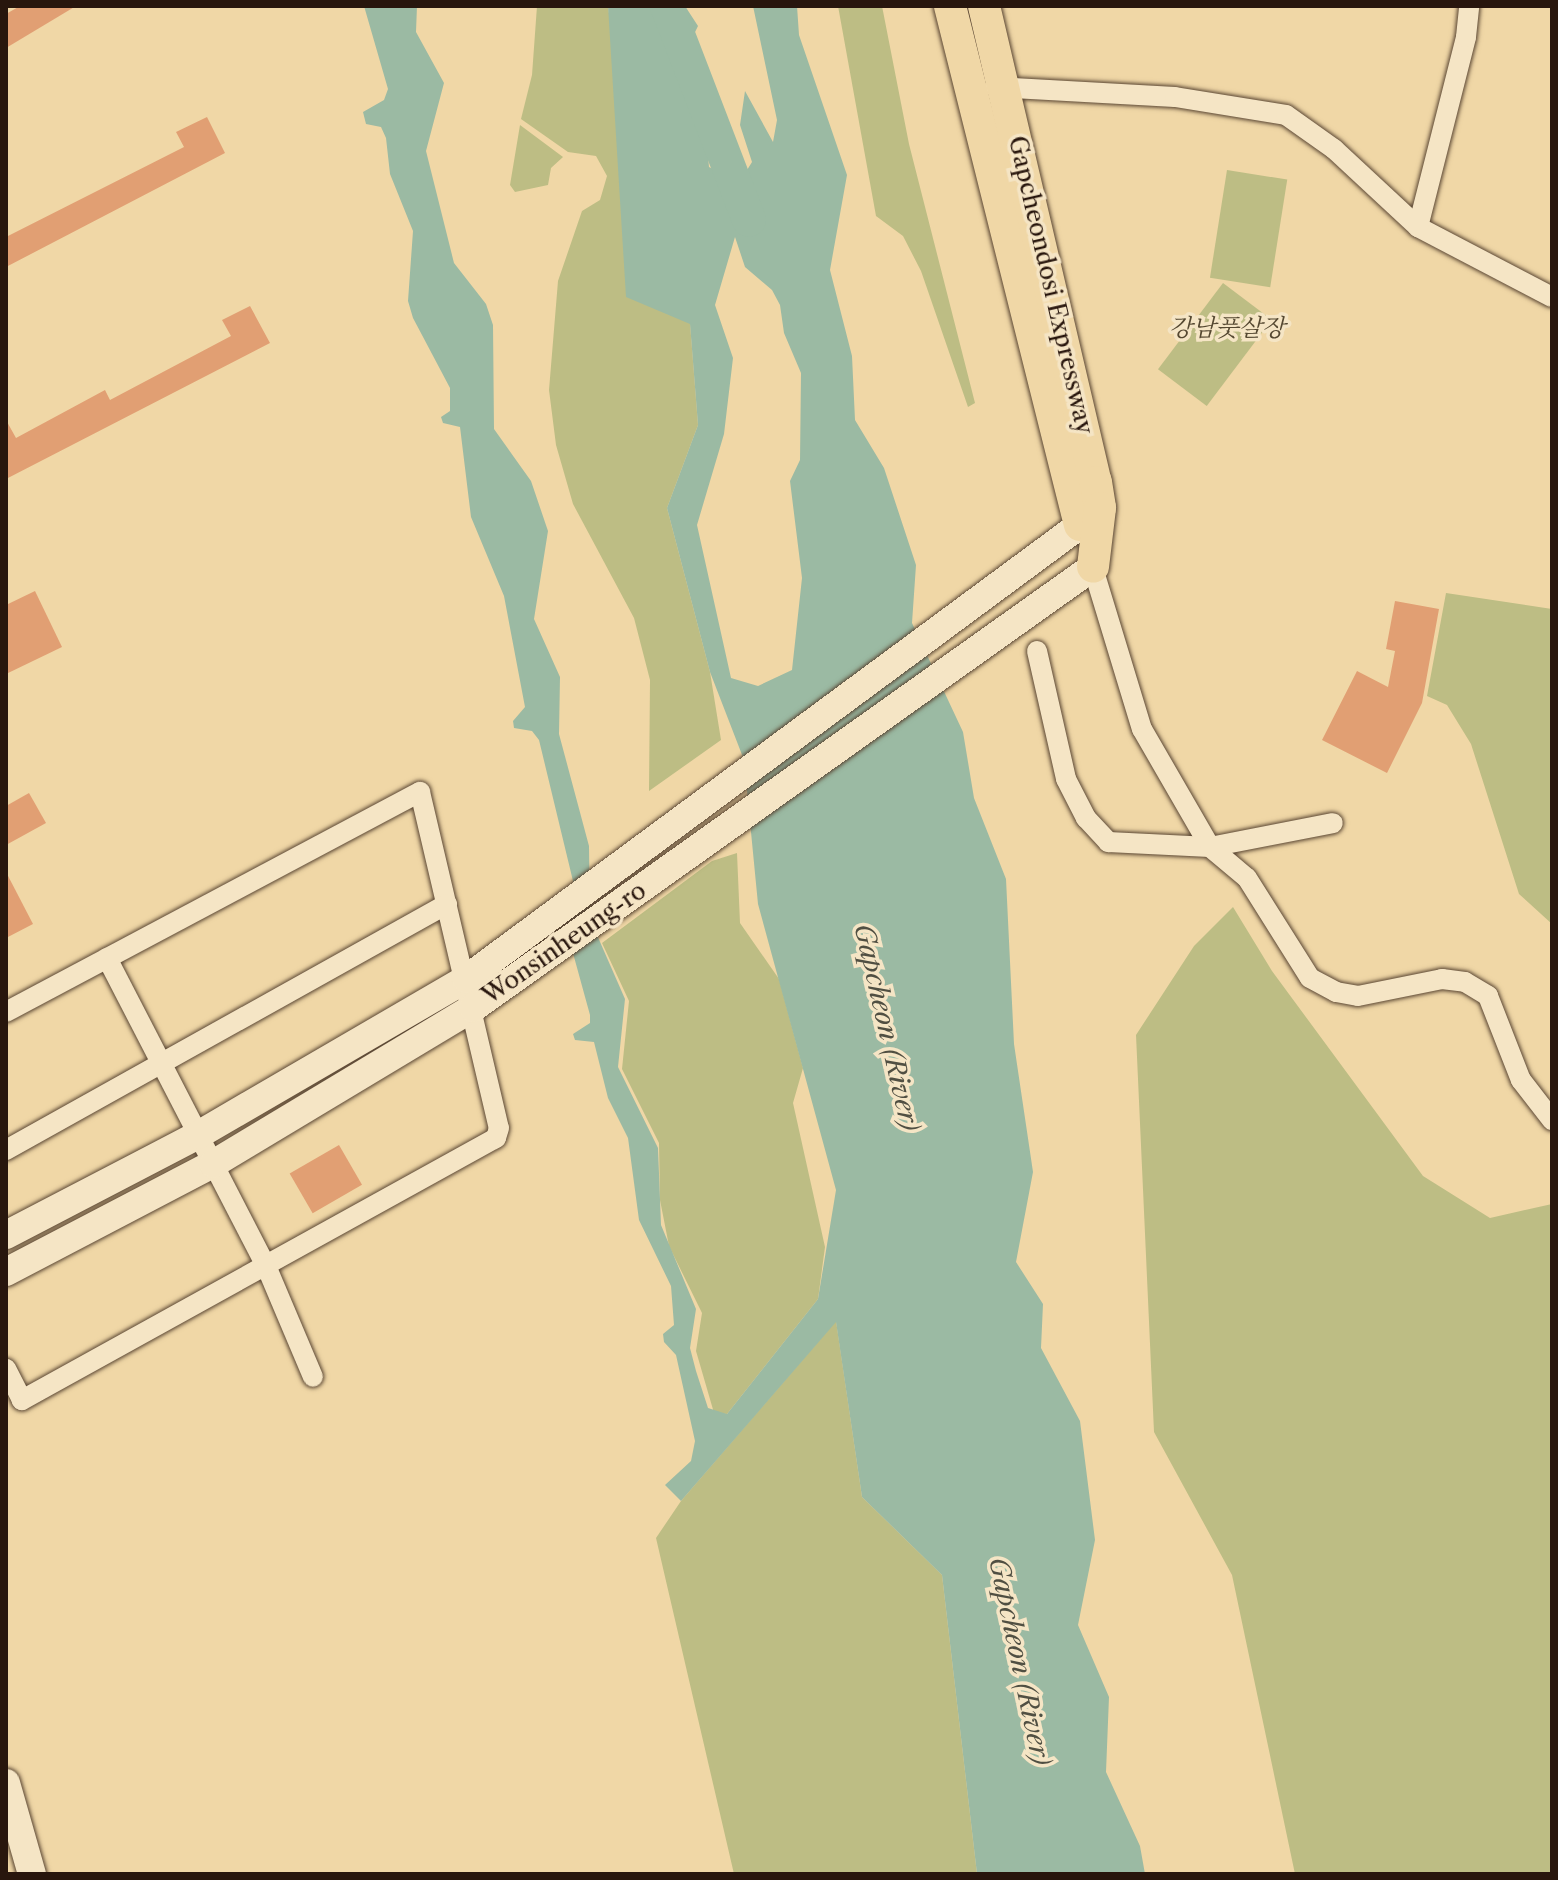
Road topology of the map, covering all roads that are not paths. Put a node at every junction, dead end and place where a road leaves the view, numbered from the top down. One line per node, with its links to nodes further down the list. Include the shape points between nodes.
1 (950, 6): 5 (main road, Gapcheondosi Expressway)
2 (984, 6): 4 (main road, Gapcheondosi Expressway)
3 (1469, 6): 6 (street, via 1466,37)
4 (1005, 86): 5 (street); 6 (street, via 1175,97 1286,115 1334,149); 9 (main road, Gapcheondosi Expressway, via 1096,482 1100,508)
5 (971, 90): 8 (main road, Gapcheondosi Expressway)
6 (1418, 227): 7 (street)
7 (1552, 297)
8 (1080, 525): 9 (street); 15 (street, Wonsinheung-ro)
9 (1093, 567): 12 (street, via 1142,729); 16 (street, Wonsinheung-ro)
10 (1037, 651): 12 (street, via 1066,779 1086,818 1108,842)
11 (1333, 823): 12 (street)
12 (1210, 847): 19 (street, via 1247,878 1310,978 1336,992 1358,996 1442,979 1465,982 1488,996 1521,1080)
13 (447, 904): 14 (street, via 420,792); 15 (street); 18 (street)
14 (107, 958): 17 (street); 18 (street)
15 (466, 979): 16 (street); 20 (street, Wonsinheung-ro)
16 (473, 1008): 22 (street, Wonsinheung-ro); 24 (street, via 499,1128 496,1138)
17 (6, 1012)
18 (163, 1066): 20 (street); 21 (street)
19 (1552, 1120)
20 (198, 1135): 22 (street); 23 (street, Wonsinheung-ro)
21 (6, 1150)
22 (213, 1164): 24 (street); 25 (street, Wonsinheung-ro)
23 (6, 1235)
24 (267, 1268): 26 (street, via 22,1400); 27 (street)
25 (6, 1272)
26 (6, 1369)
27 (313, 1377)
28 (6, 1783): 29 (street)
29 (32, 1874)

